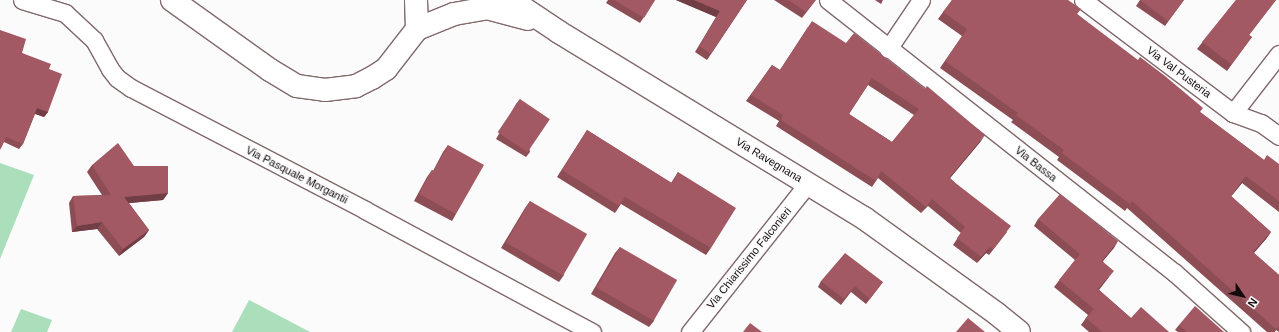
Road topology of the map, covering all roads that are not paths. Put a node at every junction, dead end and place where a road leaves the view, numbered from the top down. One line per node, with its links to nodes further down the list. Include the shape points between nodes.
1 (22, 0): 15 (street, Via Pasquale Morgantii, via 65,13 94,40 110,69 131,88)
2 (172, 0): 8 (street, via 270,70 298,86 325,90 356,86 386,69)
3 (416, 0): 8 (street)
4 (511, 0): 9 (street, Via Ravegnana)
5 (828, 0): 10 (street, Via Bassa)
6 (921, 0): 10 (street)
7 (1093, 3): 12 (street, Via Val Pusteria)
8 (416, 29): 9 (street, via 454,14 487,8 519,15)
9 (559, 32): 14 (street, Via Ravegnana)
10 (888, 49): 18 (street, Via Bassa, via 1175,273)
11 (1279, 54): 12 (street)
12 (1233, 113): 13 (street, Via Val Pusteria, via 1261,123)
13 (1279, 136)
14 (808, 183): 16 (street, Via Chiarissimo Falconieri); 17 (street, Via Ravegnana, via 864,218)
15 (592, 332)
16 (690, 332)
17 (1019, 332)
18 (1241, 332)

